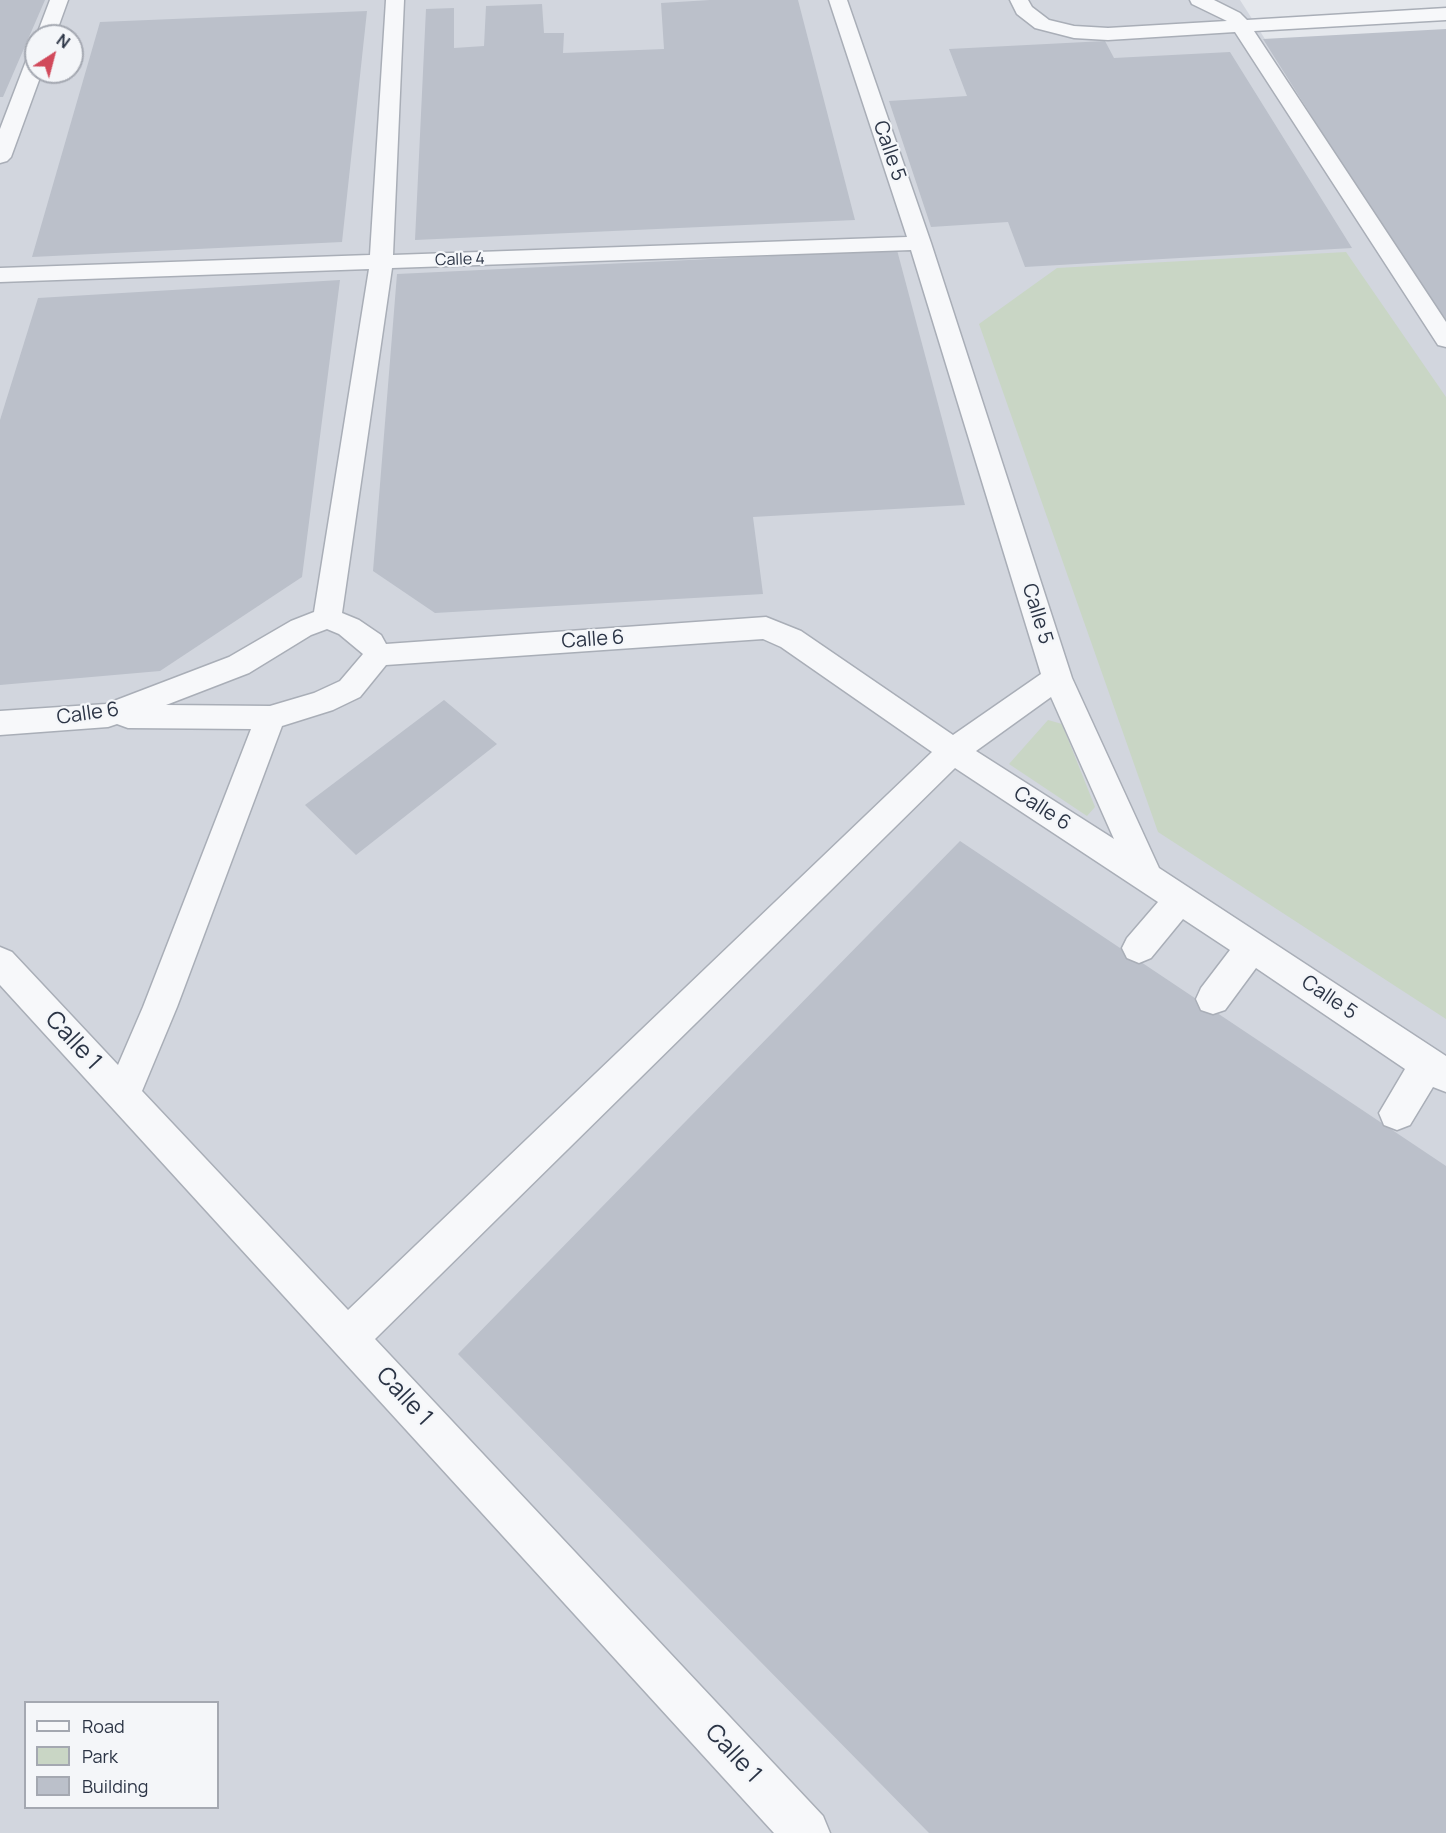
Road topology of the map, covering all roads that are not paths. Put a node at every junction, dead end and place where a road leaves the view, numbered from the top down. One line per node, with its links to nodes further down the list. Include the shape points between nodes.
1 (59, 0): 7 (lane)
2 (394, 0): 12 (lane)
3 (838, 0): 11 (lane, Calle 5)
4 (1019, 0): 8 (lane, via 1024,10 1042,24 1074,32 1108,34)
5 (1199, 0): 8 (lane, via 1233,17)
6 (1446, 14): 8 (lane)
7 (50, 24)
8 (1242, 26): 14 (lane)
9 (27, 84): 10 (lane)
10 (0, 157)
11 (921, 243): 12 (lane, Calle 4); 17 (lane, Calle 5)
12 (381, 262): 13 (lane, Calle 4); 15 (lane)
13 (0, 275)
14 (1446, 340)
15 (327, 618): 16 (lane, via 349,627 371,643); 18 (lane, Calle 6, via 301,628 239,665)
16 (378, 655): 19 (lane, via 350,689 323,702); 21 (lane, Calle 6, via 766,628 792,639)
17 (1057, 678): 21 (lane); 22 (lane, Calle 5)
18 (108, 715): 19 (lane); 20 (lane, Calle 6)
19 (270, 718): 29 (lane)
20 (0, 723)
21 (953, 751): 22 (lane, Calle 6); 31 (lane)
22 (1147, 877): 23 (lane, Calle 5)
23 (1180, 899): 24 (lane, Calle 5); 25 (lane)
24 (1252, 947): 27 (lane); 28 (lane, Calle 5)
25 (1139, 948)
26 (0, 962): 29 (lane, Calle 1)
27 (1213, 999)
28 (1437, 1070): 30 (lane)
29 (123, 1094): 31 (lane, Calle 1)
30 (1396, 1113)
31 (349, 1337): 32 (lane, Calle 1)
32 (806, 1833)

